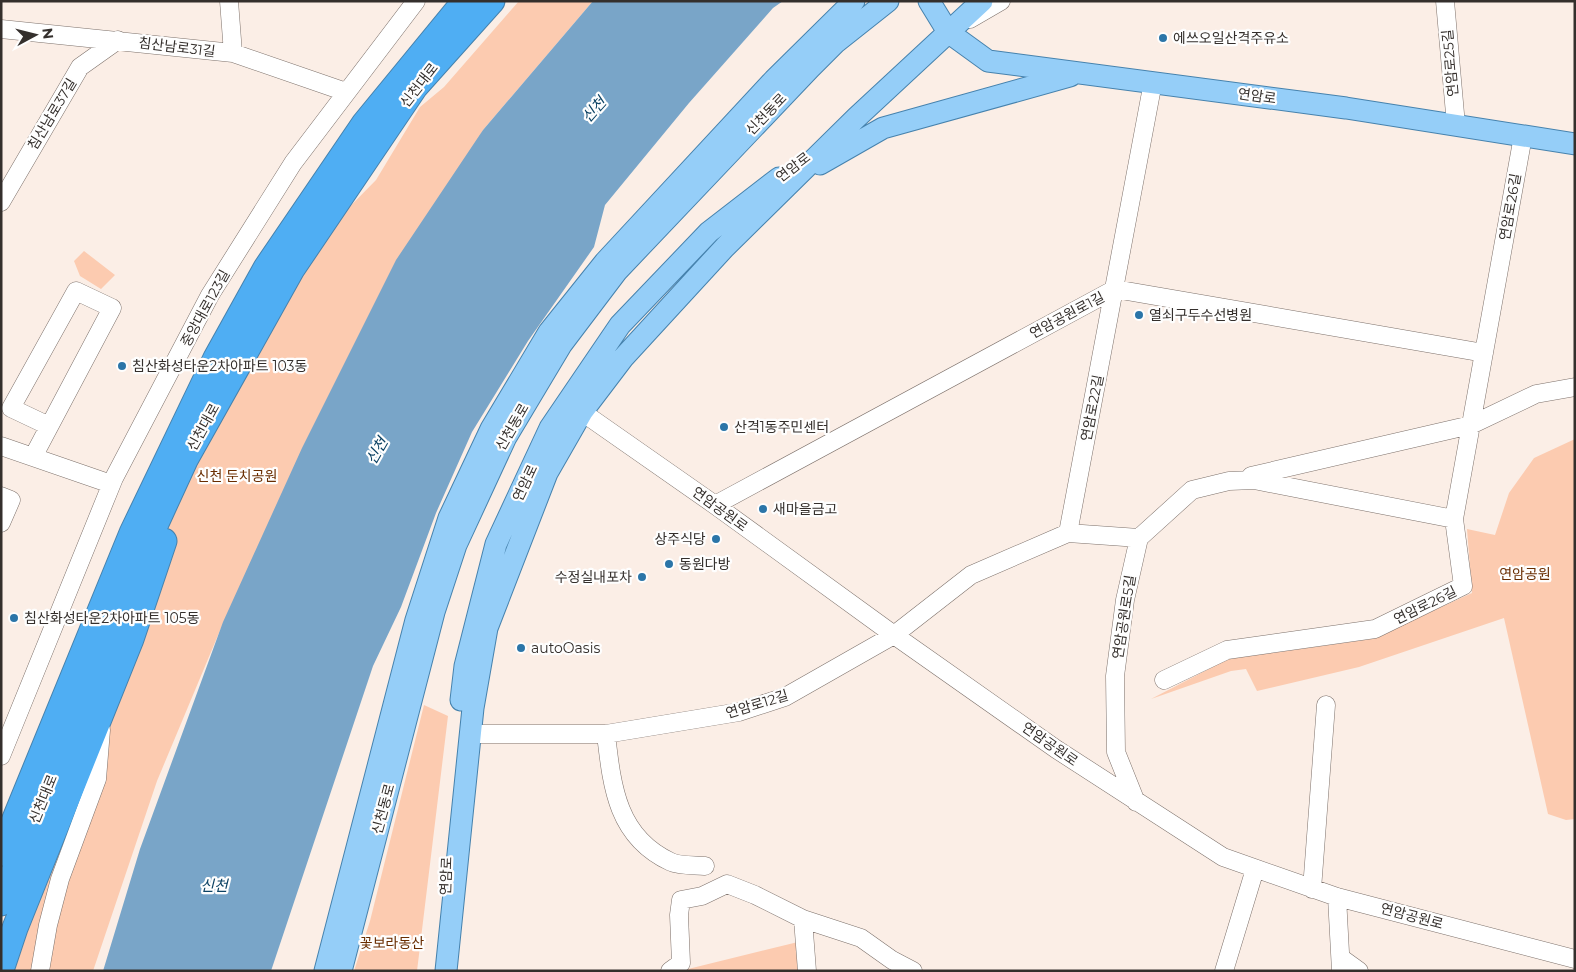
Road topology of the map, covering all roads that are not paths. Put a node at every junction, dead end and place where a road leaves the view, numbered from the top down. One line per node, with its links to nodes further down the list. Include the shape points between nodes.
1 (229, 1): 16 (street)
2 (416, 1): 19 (street, 중앙대로123길)
3 (445, 1): 26 (highway, via 368,96 294,203)
4 (465, 1): 26 (highway, 신천대로, via 364,124)
5 (492, 1): 27 (highway, 신천대로, via 415,87)
6 (509, 1): 27 (highway, via 420,108 359,191)
7 (854, 1): 67 (main road, 신천동로, via 760,94 605,262 549,332 491,429 449,518 416,620)
8 (888, 1): 68 (main road, 신천동로, via 811,67 616,271 561,345 506,437 456,545 434,612)
9 (929, 1): 14 (main road)
10 (982, 1): 14 (main road)
11 (1001, 1): 14 (street)
12 (1445, 1): 21 (street, 연암로25길)
13 (1, 29): 15 (street, 침산남로31길)
14 (948, 32): 17 (main road, 연암로, via 988,61); 20 (main road)
15 (118, 40): 16 (street, 침산남로31길); 25 (street, 침산남로37길, via 80,67)
16 (234, 53): 19 (street, 침산남로31길)
17 (1080, 73): 18 (main road, 연암로); 24 (main road, via 883,128)
18 (1153, 82): 21 (main road, 연암로); 28 (street, 연암로22길)
19 (346, 92): 38 (street, 중앙대로123길, via 293,163 210,295)
20 (856, 118): 24 (main road); 69 (main road, 연암로, via 708,232 620,325 550,428 496,544 464,666 446,858)
21 (1456, 125): 22 (main road, 연암로)
22 (1522, 136): 23 (main road, 연암로); 29 (street, 연암로26길)
23 (1575, 144)
24 (794, 179): 31 (main road, 연암로, via 725,247 623,358)
25 (1, 202)
26 (266, 268): 45 (highway, 신천대로, via 216,358 144,506)
27 (292, 269): 36 (highway, 신천대로)
28 (1115, 289): 29 (street, 연암공원로1길); 40 (street, 연암공원로1길); 43 (street, 연암로22길)
29 (1484, 352): 32 (street, 연암로26길)
30 (1575, 387): 32 (street, via 1536,394)
31 (582, 412): 40 (street, 연암공원로); 50 (main road, 연암로, via 547,473 487,628)
32 (1471, 425): 37 (street); 41 (street, 연암로26길)
33 (49, 426): 33 (street, via 112,308 76,291 11,408); 35 (street)
34 (1, 446): 35 (street)
35 (33, 457): 38 (street)
36 (176, 480): 49 (highway, via 162,553); 60 (highway, 신천대로)
37 (1229, 481): 41 (street, via 1254,480); 44 (street, via 1192,490)
38 (111, 484): 52 (street, 중앙대로123길)
39 (1, 496): 42 (street, via 11,500)
40 (716, 505): 46 (street, 연암공원로)
41 (1454, 518): 47 (street, 연암로26길, via 1463,586 1375,629 1227,650)
42 (1, 523)
43 (1068, 533): 44 (street); 46 (street, via 971,574)
44 (1139, 538): 53 (street, 연암공원로5길, via 1125,600 1115,676 1116,752)
45 (96, 623): 54 (highway); 55 (highway, 신천대로)
46 (894, 635): 51 (street, 연암로12길, via 785,697 740,712); 53 (street, 연암공원로)
47 (1164, 680)
48 (1326, 705): 58 (street)
49 (102, 708): 64 (highway); 66 (street, via 97,779 60,879)
50 (470, 734): 51 (street, 연암로12길); 69 (main road, 연암로)
51 (606, 734): 56 (street, via 611,776 622,812 639,842 672,863)
52 (1, 756)
53 (1136, 802): 57 (street, 연암공원로, via 1223,857)
54 (1, 808)
55 (1, 853)
56 (705, 866)
57 (1255, 869): 58 (street, 연암공원로); 72 (street)
58 (1312, 889): 59 (street, 연암공원로)
59 (1338, 897): 62 (street, 연암공원로); 63 (street)
60 (1, 903)
61 (803, 918): 65 (street, via 861,938); 70 (street, via 727,884 702,896 681,900 680,963); 71 (street)
62 (1575, 959)
63 (1341, 964): 73 (street)
64 (1, 970)
65 (911, 970)
66 (40, 971)
67 (325, 971)
68 (341, 971)
69 (445, 971)
70 (670, 971)
71 (807, 971)
72 (1224, 971)
73 (1358, 971)

